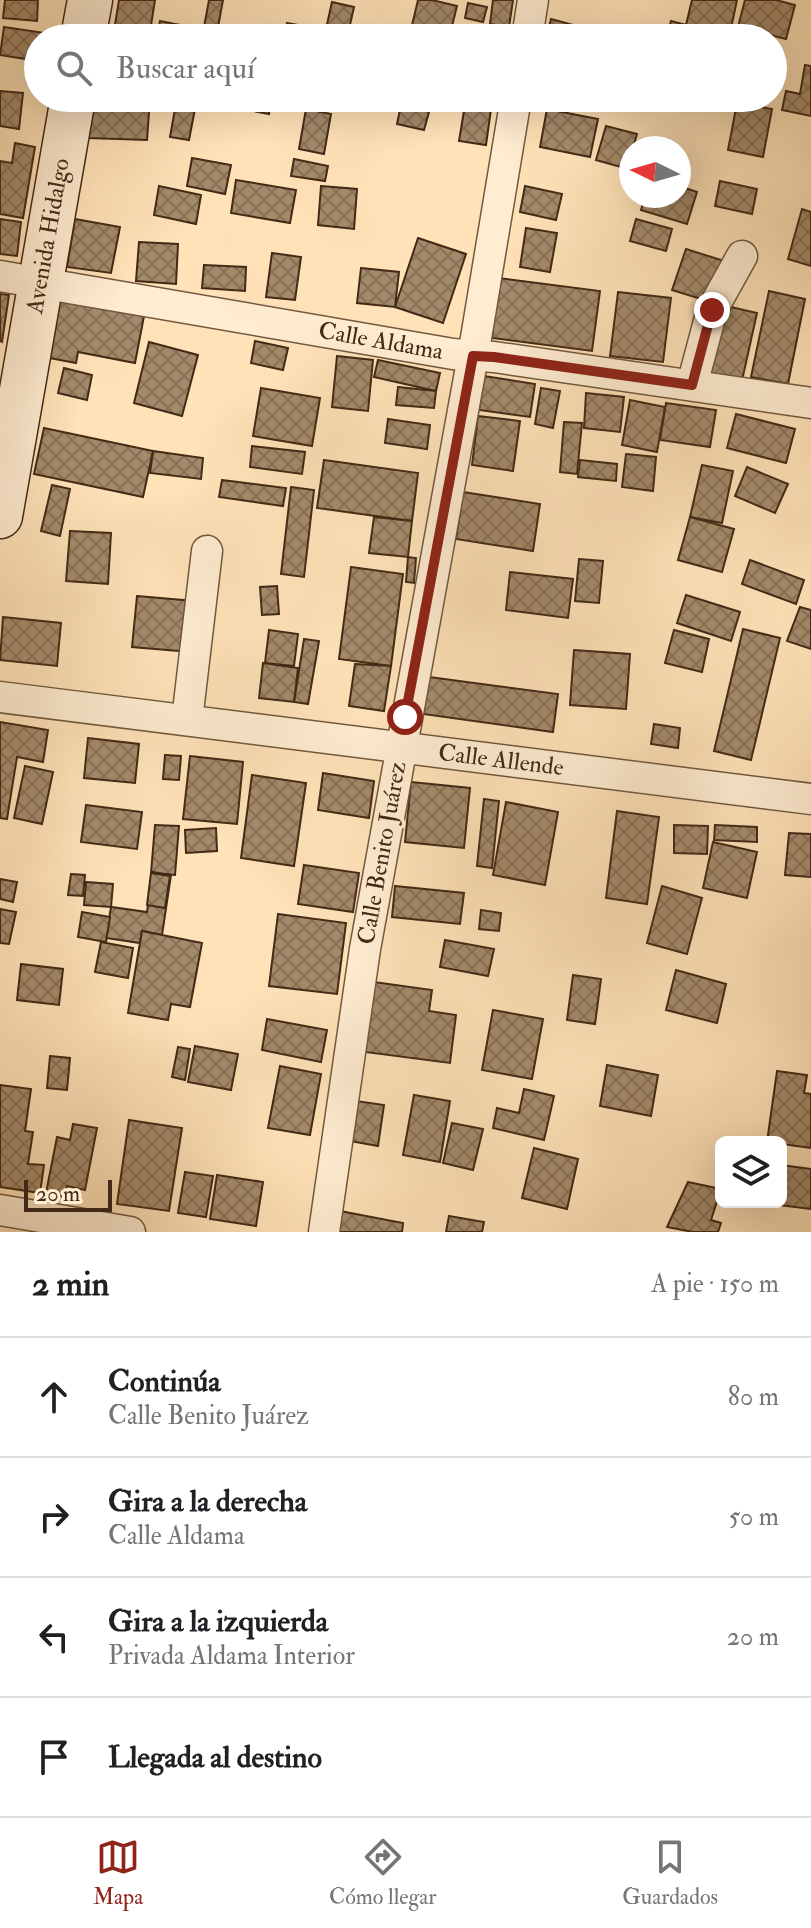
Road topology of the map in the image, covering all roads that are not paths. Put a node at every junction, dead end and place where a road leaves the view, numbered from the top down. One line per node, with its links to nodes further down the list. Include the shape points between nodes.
1 (90, 0): 3 (street)
2 (533, 0): 4 (street)
3 (86, 24)
4 (529, 24)
5 (69, 112): 8 (street, Avenida Hidalgo)
6 (514, 112): 9 (street, Calle Benito Juárez)
7 (742, 256): 10 (street, via 712,310)
8 (20, 280): 9 (street, Calle Aldama); 12 (street, Avenida Hidalgo)
9 (473, 356): 10 (street, Calle Aldama); 16 (street, Calle Benito Juárez)
10 (692, 385): 11 (street, Calle Aldama)
11 (811, 403)
12 (0, 516)
13 (207, 551): 15 (street)
14 (0, 697): 15 (street, Calle Allende)
15 (187, 720): 16 (street, Calle Allende)
16 (401, 747): 17 (street, Calle Allende); 20 (street, Calle Benito Juárez)
17 (811, 799)
18 (0, 1210): 19 (street)
19 (130, 1232)
20 (324, 1232)

